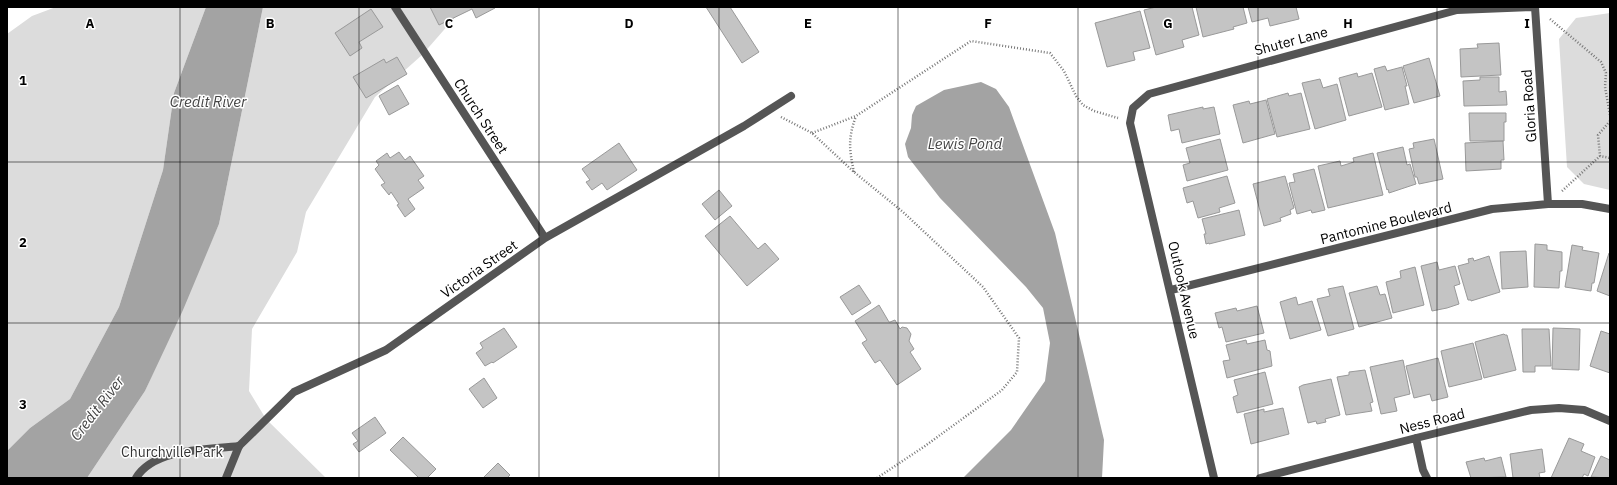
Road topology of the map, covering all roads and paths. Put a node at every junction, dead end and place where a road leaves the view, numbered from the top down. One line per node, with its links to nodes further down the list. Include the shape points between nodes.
1 (396, 7): 17 (street, Church Street)
2 (1534, 7): 5 (street, Shuter Lane, via 1457,10 1150,94); 15 (street, Gloria Road)
3 (1548, 17): 7 (path, via 1601,62 1606,73 1605,87)
4 (792, 96): 6 (street, Victoria Street)
5 (1133, 108): 10 (street, Outlook Avenue)
6 (768, 110): 11 (path); 17 (street, Victoria Street)
7 (1610, 115)
8 (856, 116): 10 (path, via 972,41 1050,53 1064,70 1083,105); 11 (path); 14 (path, via 851,131 849,152)
9 (1610, 121): 12 (path, via 1598,135)
10 (1130, 123): 18 (street, Outlook Avenue)
11 (812, 133): 14 (path)
12 (1600, 156): 13 (path); 15 (path)
13 (1610, 158)
14 (854, 172): 24 (path, via 903,212 983,287 1019,338 1016,372 1002,390)
15 (1548, 204): 16 (street, Pantomine Boulevard, via 1582,204); 18 (street, Pantomine Boulevard, via 1492,210)
16 (1610, 209)
17 (545, 238): 21 (street, Victoria Street, via 386,350 294,392)
18 (1170, 290): 25 (street, Outlook Avenue)
19 (1610, 421): 20 (street, Ness Road, via 1584,410 1530,410)
20 (1416, 438): 26 (street, Ness Road); 27 (street)
21 (239, 446): 22 (street, via 168,455 142,469); 23 (street)
22 (136, 478)
23 (226, 478)
24 (877, 478)
25 (1214, 478)
26 (1260, 478)
27 (1427, 478)

